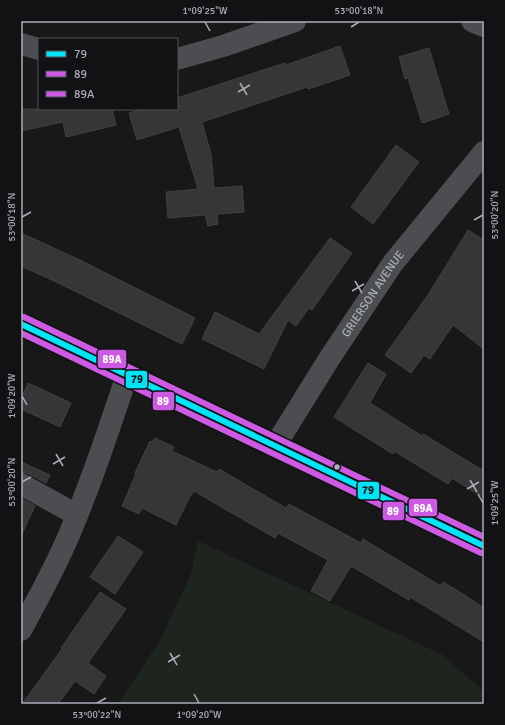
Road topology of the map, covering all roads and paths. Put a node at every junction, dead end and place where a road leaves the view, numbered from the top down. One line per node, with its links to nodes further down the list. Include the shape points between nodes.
1 (295, 21): 6 (street)
2 (472, 21): 3 (street)
3 (484, 26)
4 (21, 44): 5 (street)
5 (38, 48)
6 (178, 59)
7 (480, 165): 10 (street, GRIERSON AVENUE, via 393,264 329,359)
8 (21, 324): 9 (street)
9 (127, 375): 10 (street); 12 (street)
10 (275, 446): 13 (street)
11 (21, 484): 12 (street)
12 (77, 515): 14 (street)
13 (484, 546)
14 (21, 630)

